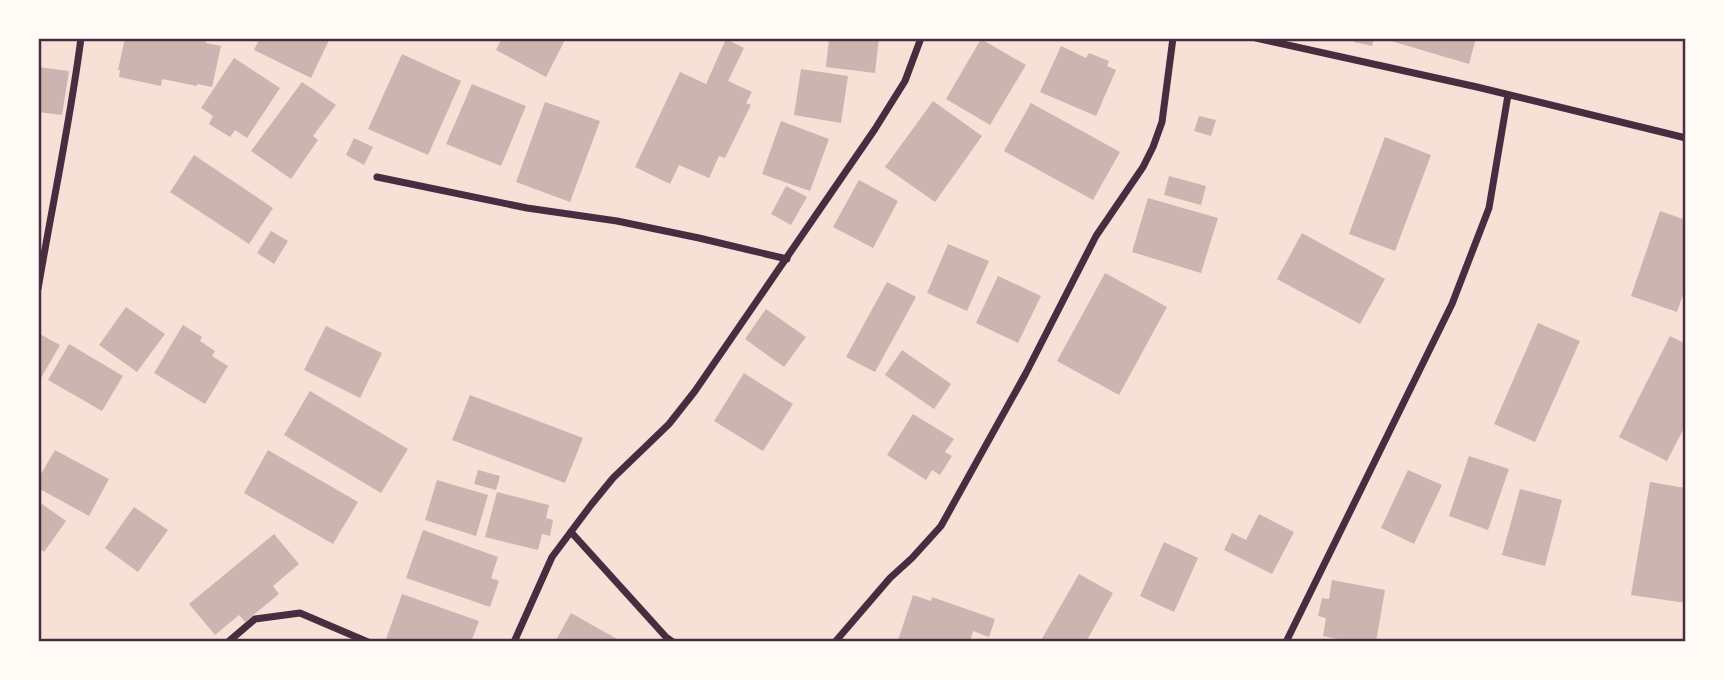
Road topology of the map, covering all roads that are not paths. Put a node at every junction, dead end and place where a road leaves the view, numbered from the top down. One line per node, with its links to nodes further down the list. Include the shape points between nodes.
1 (81, 38): 9 (street)
2 (921, 38): 8 (street, via 905,81 876,129)
3 (1173, 38): 15 (street, via 1162,122 1143,167 1096,236 941,526)
4 (1256, 38): 5 (street)
5 (1508, 95): 6 (street); 16 (street, via 1489,208 1452,304)
6 (1685, 138)
7 (377, 177): 8 (street)
8 (786, 258): 10 (street, via 678,413 613,478)
9 (38, 289)
10 (571, 533): 13 (street, via 552,557); 14 (street)
11 (228, 642): 12 (street, via 255,619 300,613)
12 (368, 642)
13 (514, 642)
14 (673, 642)
15 (835, 642)
16 (1286, 642)

